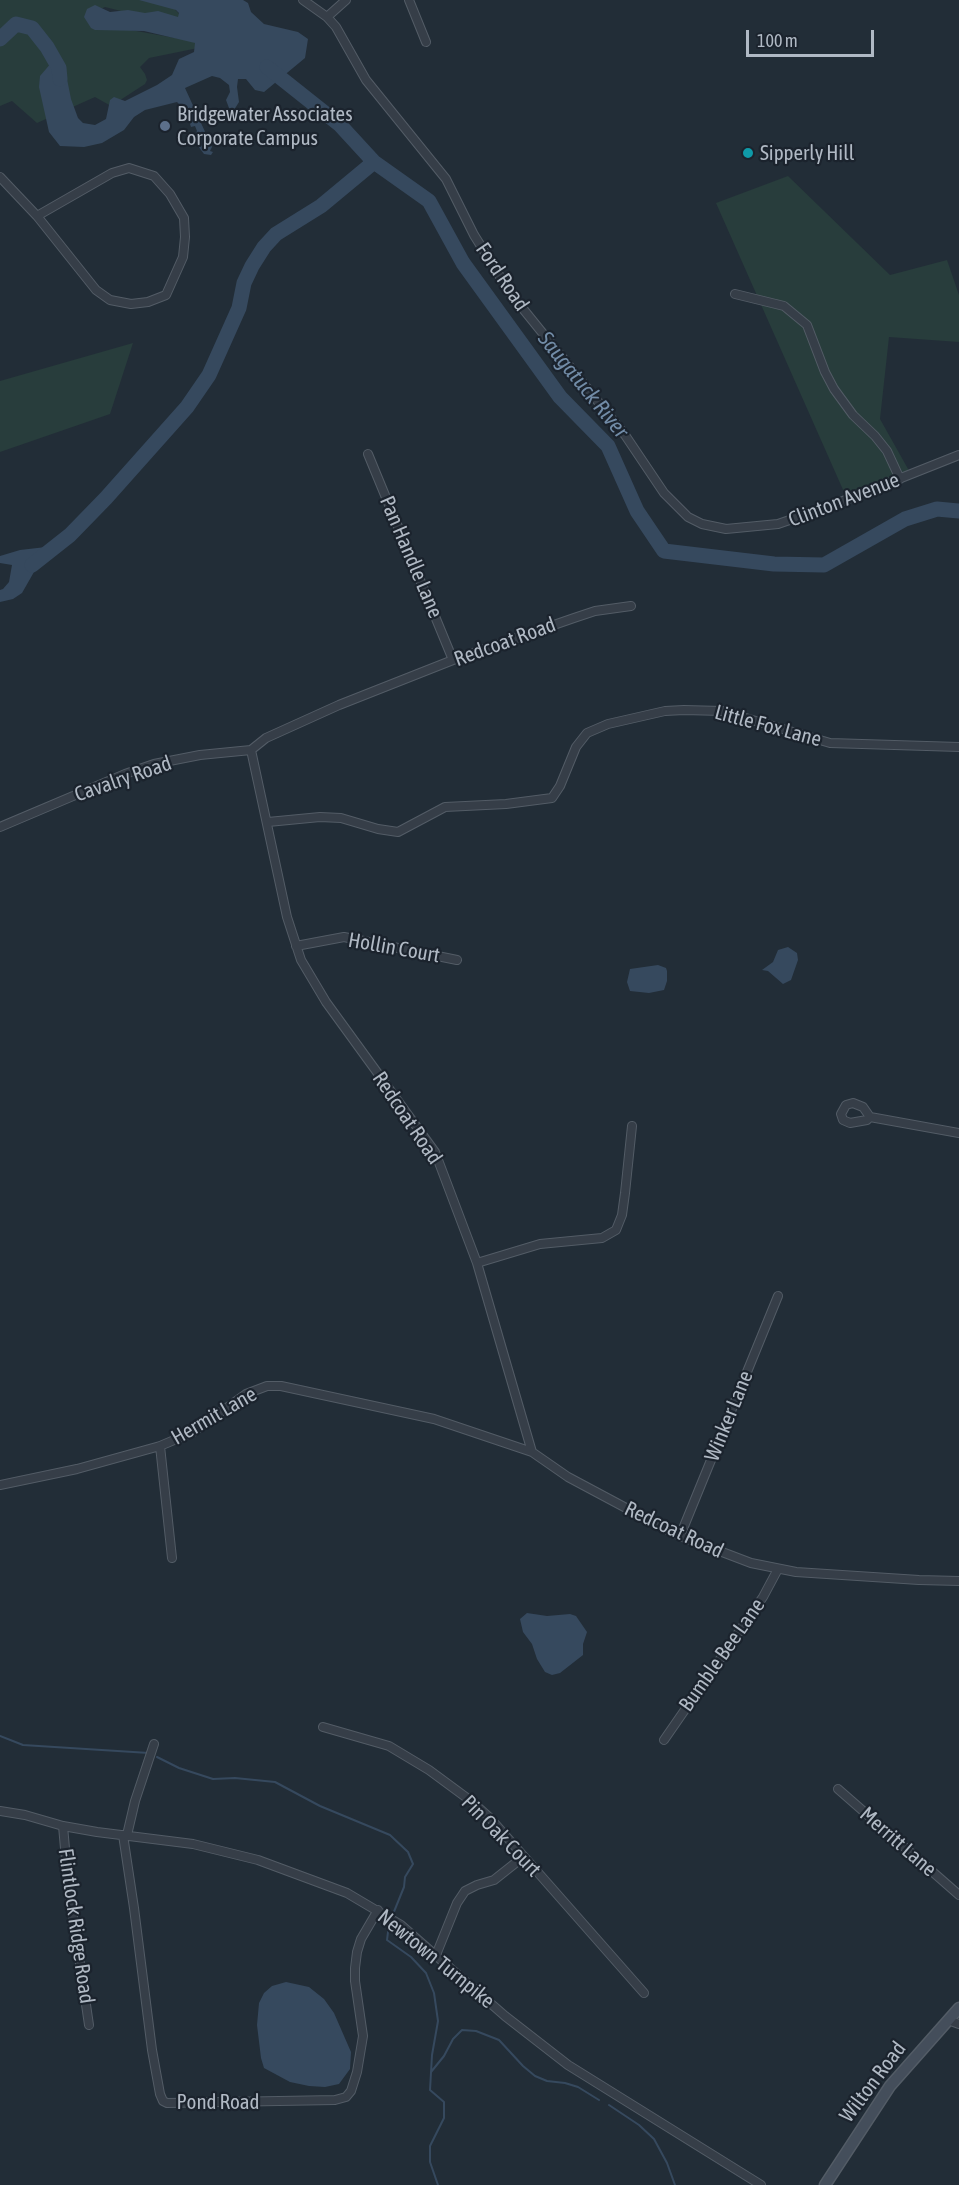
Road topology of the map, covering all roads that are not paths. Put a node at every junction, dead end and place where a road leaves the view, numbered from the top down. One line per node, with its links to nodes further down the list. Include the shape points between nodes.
1 (303, 0): 4 (street, Ford Road)
2 (346, 0): 4 (street)
3 (409, 0): 5 (street)
4 (327, 18): 12 (street, Ford Road, via 345,40 366,80 446,179 474,235 511,294 625,435 664,493 688,517)
5 (426, 42)
6 (0, 177): 7 (street)
7 (38, 216): 7 (street, via 96,290 110,300 131,304 166,295 183,256 184,218 154,176 129,168 112,173)
8 (735, 294): 11 (street, via 784,306 807,325 834,389 887,451)
9 (368, 454): 14 (street, Pan Handle Lane)
10 (959, 455): 11 (street, Clinton Avenue)
11 (900, 479): 12 (street, Clinton Avenue, via 778,524)
12 (726, 529)
13 (631, 606): 14 (street, Redcoat Road, via 595,611)
14 (453, 660): 16 (street, Redcoat Road, via 266,738)
15 (959, 747): 17 (street, Little Fox Lane, via 830,743 722,711 665,711 609,724 587,734 576,747 552,798 445,807 398,832 340,818)
16 (251, 750): 17 (street, Redcoat Road); 18 (street, Cavalry Road, via 154,764)
17 (268, 822): 19 (street, Redcoat Road)
18 (0, 827)
19 (296, 946): 20 (street, Hollin Court, via 344,937); 24 (street, Redcoat Road, via 326,1002 435,1152)
20 (457, 960)
21 (870, 1117): 23 (street)
22 (632, 1126): 24 (street, via 622,1215 616,1230 602,1238 540,1244)
23 (959, 1133)
24 (477, 1263): 27 (street, Redcoat Road)
25 (778, 1296): 29 (street, Winker Lane)
26 (160, 1446): 27 (street, Hermit Lane, via 194,1432 246,1394 267,1386 281,1386 434,1419); 28 (street, Hermit Lane); 30 (street)
27 (531, 1452): 29 (street, Redcoat Road, via 568,1477)
28 (0, 1485)
29 (680, 1536): 31 (street, Redcoat Road, via 727,1555)
30 (172, 1558)
31 (778, 1569): 32 (street, Redcoat Road); 34 (street, Bumble Bee Lane, via 764,1597)
32 (959, 1581)
33 (323, 1727): 40 (street, Pin Oak Court, via 389,1746 429,1770 490,1818)
34 (664, 1740)
35 (154, 1744): 39 (street)
36 (838, 1789): 41 (street, Merritt Lane)
37 (0, 1811): 38 (street, Newtown Turnpike)
38 (63, 1826): 39 (street, Newtown Turnpike); 47 (street, Flintlock Ridge Road)
39 (125, 1835): 42 (street, Newtown Turnpike, via 193,1844 258,1860 347,1893); 42 (street, Pond Road, via 152,2050 160,2094 167,2103 346,2097 357,2072 363,2036 356,1960 361,1939)
40 (523, 1857): 43 (street, via 494,1880 465,1891); 44 (street, Pin Oak Court)
41 (959, 1895)
42 (378, 1910): 43 (street, Newtown Turnpike)
43 (436, 1955): 48 (street, Newtown Turnpike, via 568,2065)
44 (644, 1993)
45 (959, 2008): 46 (main road, Wilton Road)
46 (953, 2022): 49 (main road, Wilton Road, via 890,2086)
47 (89, 2025)
48 (761, 2185)
49 (825, 2185)

